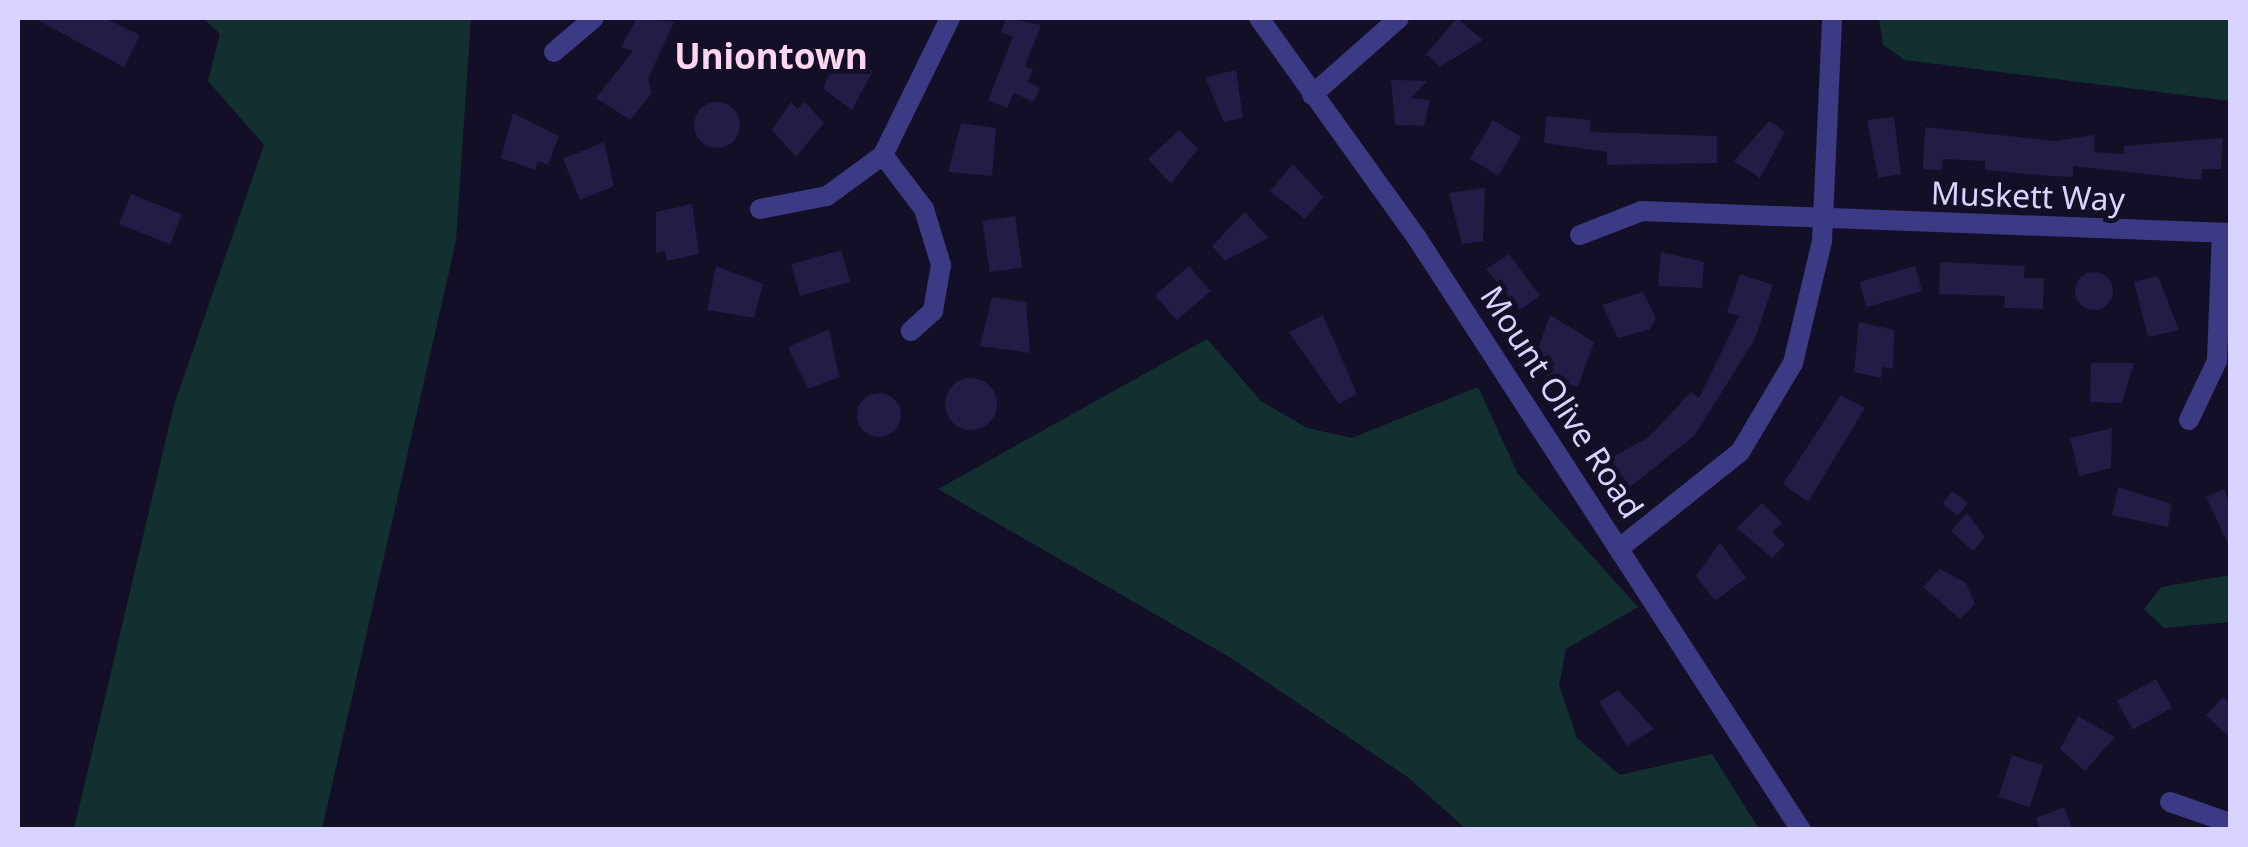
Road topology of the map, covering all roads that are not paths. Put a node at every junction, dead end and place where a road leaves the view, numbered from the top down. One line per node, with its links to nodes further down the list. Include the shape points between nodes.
1 (594, 18): 6 (street)
2 (950, 18): 8 (street)
3 (1258, 18): 7 (street, Mount Olive Road)
4 (1399, 18): 7 (street)
5 (1832, 18): 10 (street)
6 (554, 52)
7 (1312, 95): 15 (street, Mount Olive Road)
8 (883, 156): 9 (street, via 827,196); 13 (street, via 924,209 941,266 933,311)
9 (760, 209)
10 (1823, 219): 11 (street, Muskett Way); 12 (street, Muskett Way, via 1642,211); 15 (street, via 1809,319 1769,411 1708,485)
11 (2226, 233): 14 (street, via 2217,360)
12 (1580, 235)
13 (911, 331)
14 (2189, 420)
15 (1621, 547): 18 (street, Mount Olive Road)
16 (2170, 802): 17 (street)
17 (2230, 823)
18 (1800, 830)

